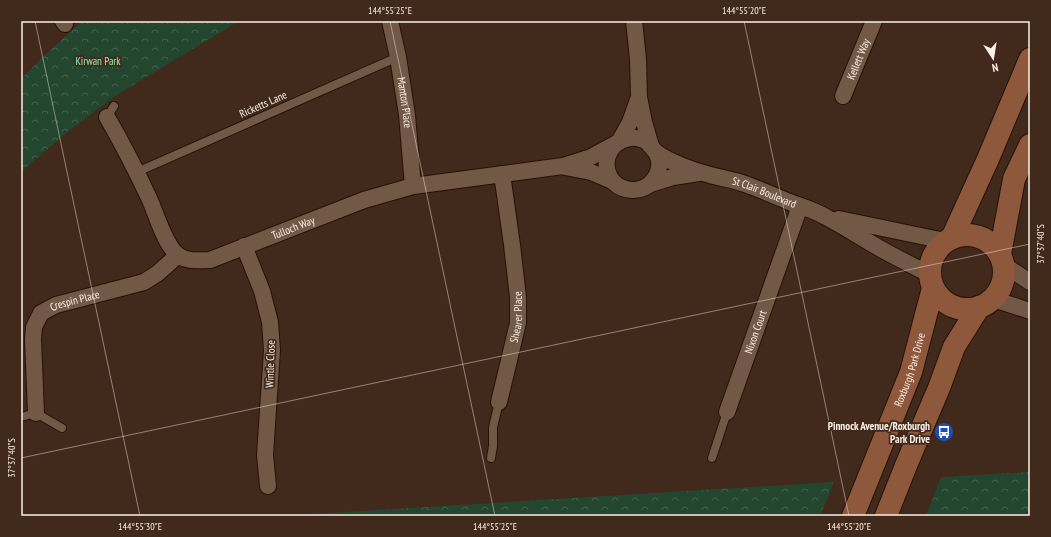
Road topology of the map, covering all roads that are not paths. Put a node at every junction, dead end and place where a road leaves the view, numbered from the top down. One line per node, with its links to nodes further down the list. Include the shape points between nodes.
1 (390, 21): 4 (street, Manton Place)
2 (634, 21): 7 (street)
3 (874, 21): 6 (street, Kellett Way)
4 (398, 57): 13 (lane, Ricketts Lane); 18 (street, Manton Place, via 407,115)
5 (1030, 59): 21 (street, via 988,159)
6 (843, 96)
7 (639, 97): 9 (street, via 630,122); 11 (street, via 644,122)
8 (110, 111): 13 (street)
9 (617, 143): 11 (street, via 627,138 636,138 644,140); 12 (street, Tulloch Way, via 591,158); 16 (street, via 607,158 606,166)
10 (1030, 145): 24 (street, via 1014,180)
11 (654, 149): 14 (street, St Clair Boulevard, via 675,163); 17 (street, via 659,169 656,178)
12 (563, 166): 15 (street, Tulloch Way); 16 (street, Tulloch Way, via 591,172)
13 (137, 172): 23 (street, via 168,243)
14 (701, 173): 17 (street, St Clair Boulevard); 19 (street, St Clair Boulevard, via 744,184)
15 (502, 174): 18 (street, Tulloch Way); 29 (street, Shearer Place, via 518,297 518,323)
16 (612, 181): 17 (street, via 626,190 634,191)
17 (650, 184)
18 (413, 186): 22 (street, Tulloch Way, via 364,200)
19 (800, 206): 20 (street, St Clair Boulevard); 30 (street, Nixon Court)
20 (826, 217): 21 (street, St Clair Boulevard); 25 (street, St Clair Boulevard)
21 (949, 239): 24 (street, via 974,235 993,245); 25 (street, via 936,250 931,262)
22 (244, 246): 23 (street, Tulloch Way, via 210,260 190,261); 35 (street, Wintle Close, via 262,291 270,322 272,350 265,455)
23 (178, 255): 31 (street, Crespin Place, via 144,282 56,305 41,313 34,327)
24 (1002, 260): 26 (street); 27 (street, via 1004,278 1000,289)
25 (931, 281): 27 (street, via 939,297 947,304 969,310); 36 (street, Roxburgh Park Drive, via 911,372)
26 (1030, 282)
27 (986, 303): 28 (street); 37 (street, via 954,347)
28 (1030, 311)
29 (499, 402): 33 (lane, Shearer Place, via 493,427)
30 (727, 412): 34 (lane, Nixon Court)
31 (28, 415): 32 (lane, Crespin Place)
32 (62, 428)
33 (491, 458)
34 (712, 458)
35 (268, 486)
36 (853, 516)
37 (886, 516)

